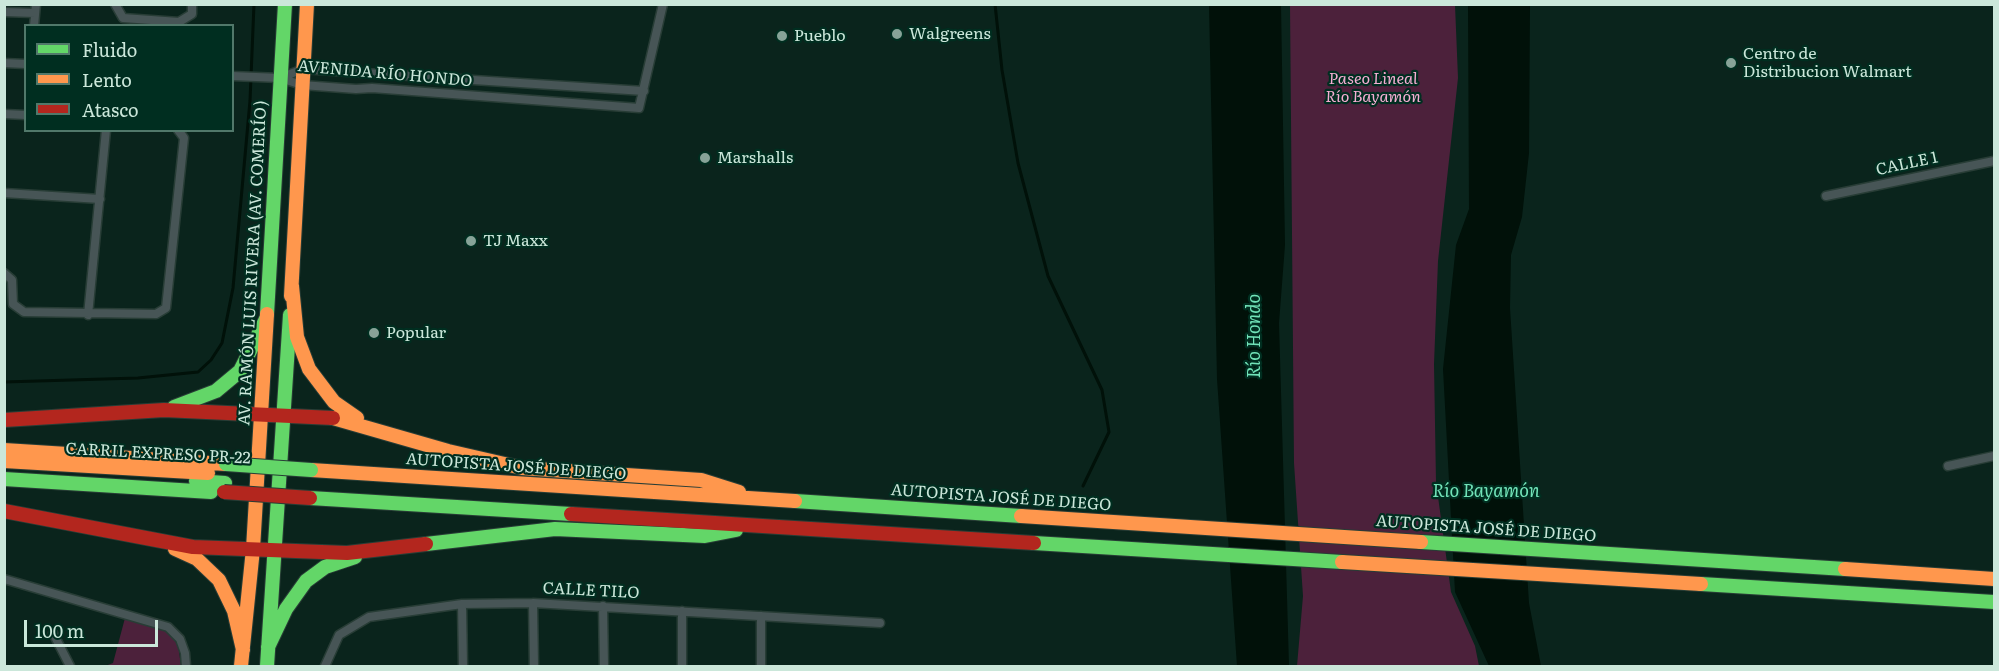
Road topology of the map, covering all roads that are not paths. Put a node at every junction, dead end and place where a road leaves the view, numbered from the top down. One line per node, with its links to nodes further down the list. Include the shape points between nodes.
1 (115, 4): 2 (street, via 123,18 179,22 192,14)
2 (192, 4)
3 (285, 4): 13 (main road, AV. RAMÓN LUIS RIVERA (AV. COMERÍO))
4 (307, 4): 11 (main road)
5 (663, 4): 15 (street)
6 (35, 9): 7 (street); 8 (street)
7 (4, 12)
8 (34, 24)
9 (4, 63): 10 (street)
10 (24, 64)
11 (303, 69): 13 (street, AVENIDA RÍO HONDO); 14 (main road); 15 (street, AVENIDA RÍO HONDO)
12 (236, 76): 13 (street)
13 (280, 78): 14 (street, AVENIDA RÍO HONDO); 27 (main road, AV. RAMÓN LUIS RIVERA (AV. COMERÍO))
14 (302, 85): 15 (street, AVENIDA RÍO HONDO, via 639,108); 25 (main road)
15 (644, 91)
16 (4, 114): 17 (street)
17 (24, 115)
18 (106, 132): 23 (street)
19 (180, 132): 26 (street, via 184,138 166,308 156,314)
20 (1995, 161): 22 (street, CALLE 1)
21 (4, 193): 23 (street)
22 (1826, 196)
23 (100, 199): 26 (street)
24 (4, 273): 26 (street, via 12,280 13,304 18,310)
25 (292, 286): 30 (main road); 32 (main road, via 297,337 309,369 334,402)
26 (88, 315)
27 (266, 319): 28 (main road, via 246,363 230,381 204,397); 29 (main road, AV. RAMÓN LUIS RIVERA (AV. COMERÍO))
28 (164, 410): 29 (main road); 31 (main road)
29 (261, 413): 30 (main road); 47 (main road, AV. RAMÓN LUIS RIVERA (AV. COMERÍO))
30 (284, 414): 32 (main road); 48 (main road)
31 (4, 420)
32 (367, 424): 41 (main road, via 496,463 544,471 701,480)
33 (4, 450): 38 (main road, AUTOPISTA JOSÉ DE DIEGO)
34 (1995, 456): 36 (street)
35 (4, 461): 38 (main road, CARRIL EXPRESO PR-22)
36 (1948, 466)
37 (4, 468): 38 (main road, CARRIL EXPRESO PR-22)
38 (225, 478): 39 (main road, AUTOPISTA JOSÉ DE DIEGO); 40 (main road, AUTOPISTA JOSÉ DE DIEGO, bridge); 40 (main road, AUTOPISTA JOSÉ DE DIEGO, bridge)
39 (4, 479)
40 (310, 484): 41 (main road, AUTOPISTA JOSÉ DE DIEGO); 42 (main road, via 764,508); 44 (main road, AUTOPISTA JOSÉ DE DIEGO); 46 (main road, via 1040,535)
41 (763, 499): 42 (main road, AUTOPISTA JOSÉ DE DIEGO)
42 (818, 502): 51 (main road, AUTOPISTA JOSÉ DE DIEGO)
43 (4, 510): 45 (main road)
44 (763, 526): 46 (main road, AUTOPISTA JOSÉ DE DIEGO); 49 (main road, via 705,536 555,529)
45 (158, 542): 47 (main road); 63 (main road, via 197,559 219,580 234,611)
46 (1123, 547): 52 (main road, AUTOPISTA JOSÉ DE DIEGO)
47 (253, 549): 48 (main road); 63 (main road, AV. RAMÓN LUIS RIVERA (AV. COMERÍO))
48 (274, 549): 49 (main road); 62 (main road)
49 (373, 551): 62 (main road, via 325,567 312,576 296,594)
50 (4, 579): 65 (street, via 168,627 180,639)
51 (1995, 579)
52 (1995, 602)
53 (533, 603): 54 (street, CALLE TILO); 55 (street, CALLE TILO); 70 (street)
54 (462, 604): 68 (street, CALLE TILO, via 369,617 339,635); 69 (street)
55 (603, 606): 56 (street, CALLE TILO); 71 (street)
56 (682, 611): 57 (street, CALLE TILO); 72 (street)
57 (761, 616): 58 (street, CALLE TILO); 73 (street)
58 (880, 622)
59 (53, 633): 61 (street)
60 (67, 636): 61 (street)
61 (57, 641): 64 (street)
62 (268, 647): 67 (main road)
63 (243, 650): 66 (main road, AV. RAMÓN LUIS RIVERA (AV. COMERÍO))
64 (70, 666)
65 (186, 666)
66 (241, 666)
67 (267, 666)
68 (325, 666)
69 (463, 666)
70 (534, 666)
71 (604, 666)
72 (682, 666)
73 (761, 666)

